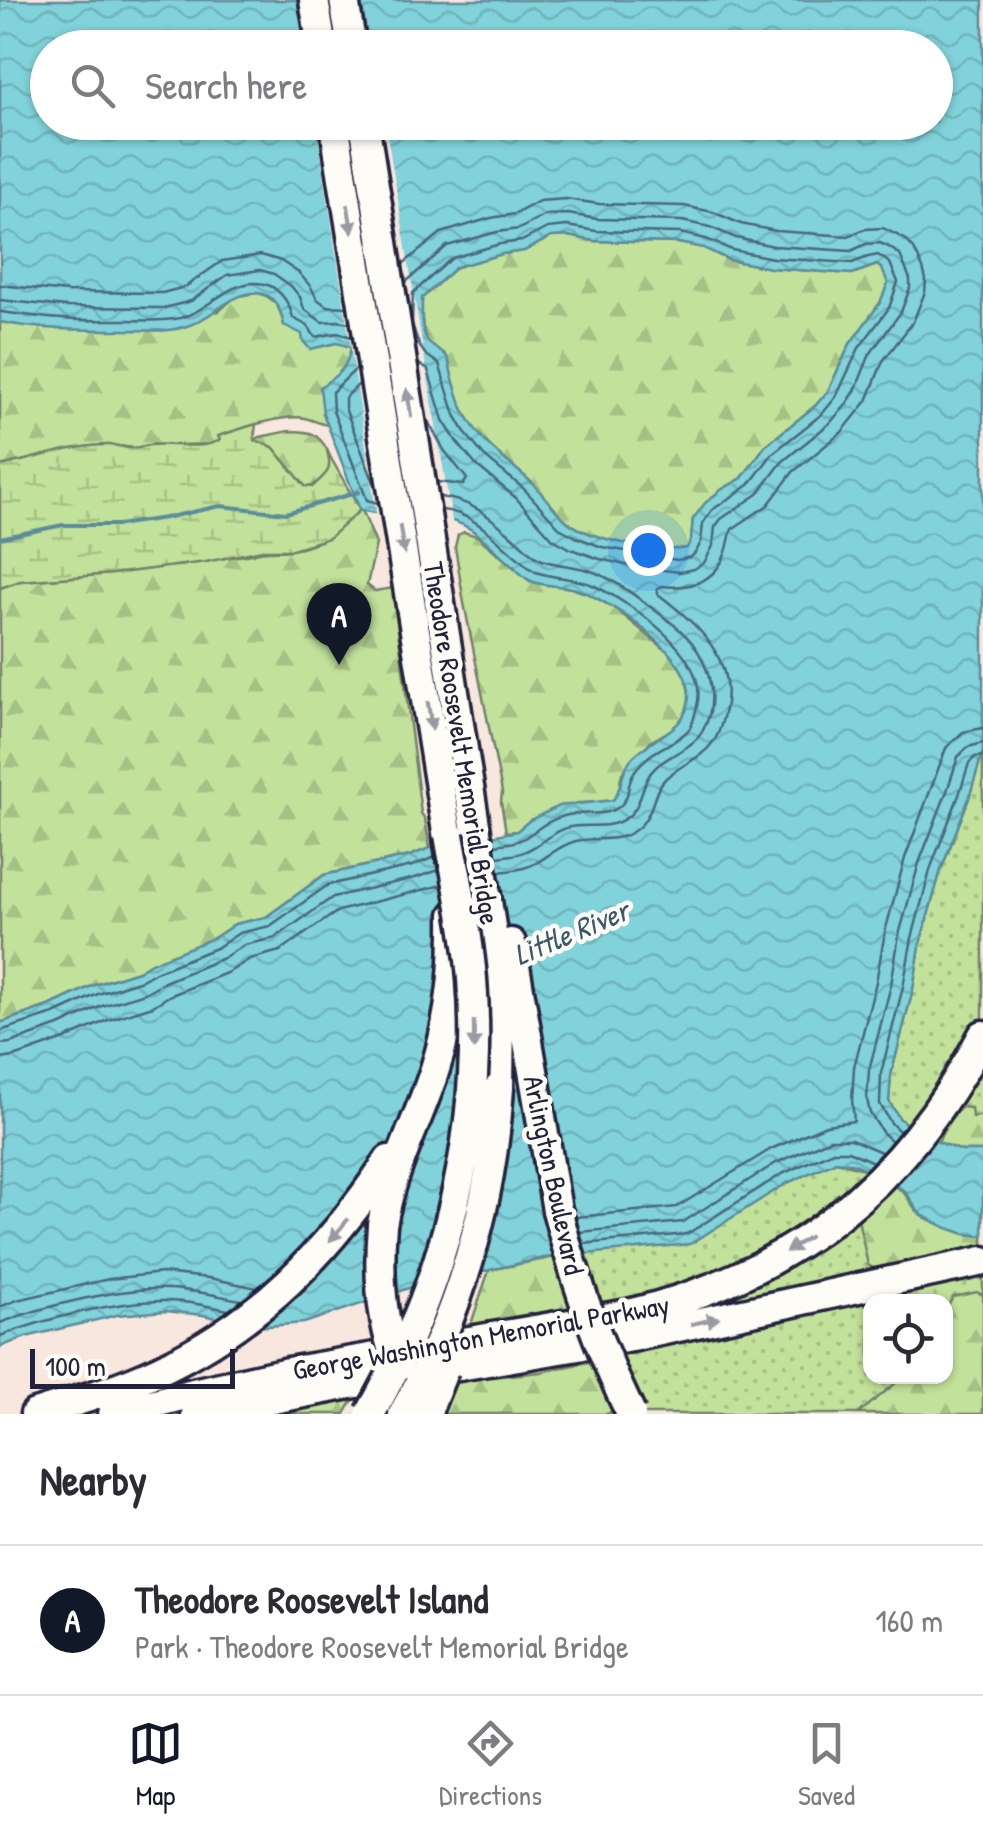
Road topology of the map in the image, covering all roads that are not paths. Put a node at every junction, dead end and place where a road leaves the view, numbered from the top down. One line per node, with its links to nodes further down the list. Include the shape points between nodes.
1 (314, 0): 3 (highway)
2 (344, 0): 4 (highway)
3 (319, 30)
4 (349, 30)
5 (337, 140): 8 (highway, Theodore Roosevelt Memorial Bridge, one-way to 8)
6 (367, 140): 7 (highway, Theodore Roosevelt Memorial Bridge, one-way to 6)
7 (430, 534): 10 (highway, Theodore Roosevelt Memorial Bridge, via 483,775); 13 (highway, Theodore Roosevelt Memorial Bridge, bridge, via 493,939 499,1088 491,1162 468,1263)
8 (449, 834): 11 (highway, Theodore Roosevelt Memorial Bridge, bridge, via 452,993); 17 (highway, Theodore Roosevelt Memorial Bridge, one-way to 17, bridge, via 472,980 468,1132 430,1280)
9 (983, 1035): 15 (highway, George Washington Memorial Parkway, one-way to 15, via 925,1129 875,1185 788,1252 734,1280 670,1304 583,1323 255,1379)
10 (528, 1045): 18 (highway, Arlington Boulevard, bridge, via 569,1255)
11 (414, 1121): 13 (highway, bridge, via 385,1207 380,1267 391,1344); 14 (highway, one-way to 14, via 346,1222 299,1274 238,1325 157,1371)
12 (983, 1261): 16 (highway, George Washington Memorial Parkway, one-way to 12, via 632,1337)
13 (417, 1409)
14 (36, 1414)
15 (113, 1414)
16 (196, 1414)
17 (370, 1414)
18 (631, 1414)

